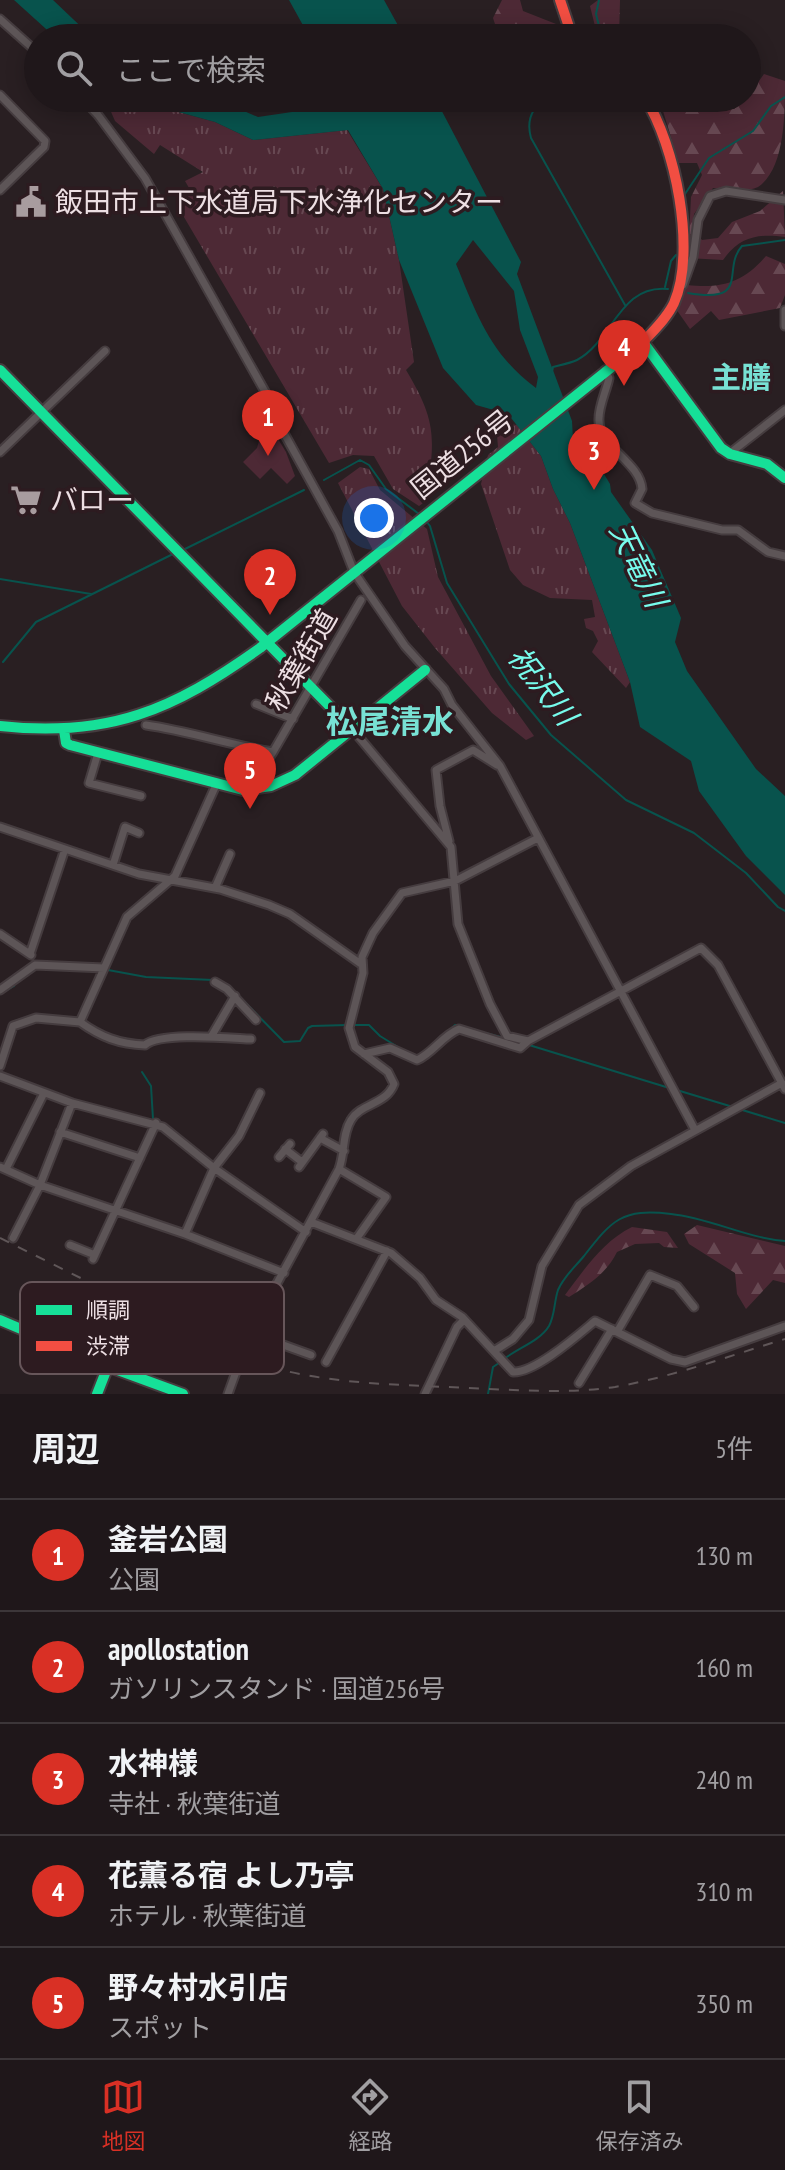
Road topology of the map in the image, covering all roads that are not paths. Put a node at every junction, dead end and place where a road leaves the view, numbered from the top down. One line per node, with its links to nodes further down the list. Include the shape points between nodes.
1 (560, 0): 3 (main road)
2 (0, 19): 4 (street)
3 (568, 24)
4 (24, 40)
5 (0, 95): 8 (street, via 45,141)
6 (95, 112): 23 (street, 秋葉街道, via 145,178 277,413)
7 (655, 112): 10 (main road, via 676,183)
8 (0, 190)
9 (785, 200): 10 (street, via 726,191 710,196)
10 (678, 290): 13 (main road, 国道256号, via 664,321)
11 (785, 310): 12 (street)
12 (785, 326)
13 (643, 342): 16 (main road, 国道256号); 20 (main road, via 705,428)
14 (105, 351): 18 (street)
15 (0, 370): 18 (main road)
16 (605, 370): 22 (street, via 609,378 600,430 641,482 635,503 652,513 738,530 768,552); 23 (main road, 国道256号)
17 (785, 410): 20 (street)
18 (41, 411): 19 (street); 25 (main road)
19 (0, 452)
20 (732, 454): 21 (main road, via 767,464)
21 (785, 478)
22 (785, 556)
23 (356, 571): 25 (main road, 国道256号); 26 (street, 秋葉街道)
24 (361, 600): 27 (street, 秋葉街道)
25 (267, 642): 27 (main road); 32 (main road, 国道256号, via 224,675 172,704 106,725)
26 (425, 670): 33 (main road); 36 (street, 秋葉街道)
27 (312, 687): 29 (street, 秋葉街道); 33 (main road)
28 (256, 704): 29 (street)
29 (293, 719): 34 (street, 秋葉街道)
30 (146, 725): 34 (street, 秋葉街道)
31 (0, 726): 32 (main road, 国道256号)
32 (64, 730): 35 (main road, via 66,743)
33 (353, 730): 38 (main road, via 295,775); 43 (street)
34 (273, 752): 38 (street)
35 (98, 753): 37 (main road); 39 (street, via 89,783)
36 (500, 766): 42 (street, 秋葉街道); 43 (street, via 473,750 436,770)
37 (216, 785): 38 (main road); 47 (street)
38 (249, 789)
39 (141, 796)
40 (0, 827): 44 (street)
41 (139, 833): 46 (street, via 125,827)
42 (538, 838): 48 (street); 57 (street, 秋葉街道)
43 (451, 847): 48 (street)
44 (65, 849): 46 (street); 51 (street)
45 (230, 854): 49 (street)
46 (113, 865): 47 (street)
47 (171, 880): 49 (street); 54 (street, via 127,917)
48 (455, 881): 52 (street, via 402,893 373,933); 63 (street, via 458,924 490,1004 507,1036)
49 (215, 888): 52 (street, via 284,911)
50 (0, 934): 51 (street)
51 (30, 954): 53 (street)
52 (361, 964): 64 (street, via 350,1025 351,1041)
53 (35, 965): 54 (street); 56 (street)
54 (104, 968): 60 (street)
55 (215, 982): 58 (street)
56 (0, 990)
57 (620, 991): 63 (street); 67 (street, via 703,950 718,965); 72 (street, 秋葉街道)
58 (235, 996): 59 (street); 61 (street)
59 (256, 1020)
60 (80, 1022): 61 (street, via 106,1039 138,1045); 65 (street, via 36,1018 13,1026)
61 (211, 1037): 62 (street)
62 (251, 1039)
63 (525, 1044): 64 (street, via 459,1029 417,1060 390,1048)
64 (364, 1054): 74 (street, via 388,1072 394,1084 386,1097 354,1115)
65 (0, 1066)
66 (0, 1076): 68 (street)
67 (783, 1086): 72 (street)
68 (44, 1093): 70 (street); 77 (street)
69 (260, 1093): 78 (street, via 239,1136)
70 (72, 1103): 71 (street); 73 (street)
71 (156, 1123): 76 (street); 78 (street)
72 (695, 1130): 98 (street, via 631,1166 579,1205 542,1266 529,1320)
73 (60, 1132): 76 (street); 80 (street)
74 (344, 1151): 75 (street, via 321,1136 301,1164 288,1147); 79 (street)
75 (279, 1157)
76 (140, 1158): 81 (street)
77 (3, 1168): 80 (street)
78 (214, 1168): 83 (street); 84 (street)
79 (339, 1169): 82 (street); 86 (street, via 386,1197)
80 (40, 1185): 81 (street); 85 (street)
81 (117, 1211): 84 (street); 87 (street, via 94,1257)
82 (311, 1222): 83 (street); 86 (street)
83 (306, 1232): 89 (street)
84 (185, 1234): 89 (street)
85 (13, 1238)
86 (357, 1238): 88 (street)
87 (70, 1245)
88 (387, 1251): 93 (street); 100 (street)
89 (284, 1273): 90 (street)
90 (279, 1282)
91 (694, 1307): 96 (street, via 677,1286 650,1275)
92 (0, 1320): 95 (main road)
93 (464, 1320): 98 (street); 108 (street)
94 (785, 1326): 96 (street, via 685,1362)
95 (20, 1329)
96 (614, 1330): 98 (street, via 595,1321 567,1344 513,1372); 104 (street)
97 (284, 1345): 99 (street)
98 (495, 1353)
99 (311, 1355)
100 (326, 1362)
101 (105, 1374): 105 (main road)
102 (129, 1374): 106 (main road)
103 (235, 1374): 107 (street)
104 (579, 1383)
105 (97, 1394)
106 (183, 1394)
107 (228, 1394)
108 (425, 1394)

